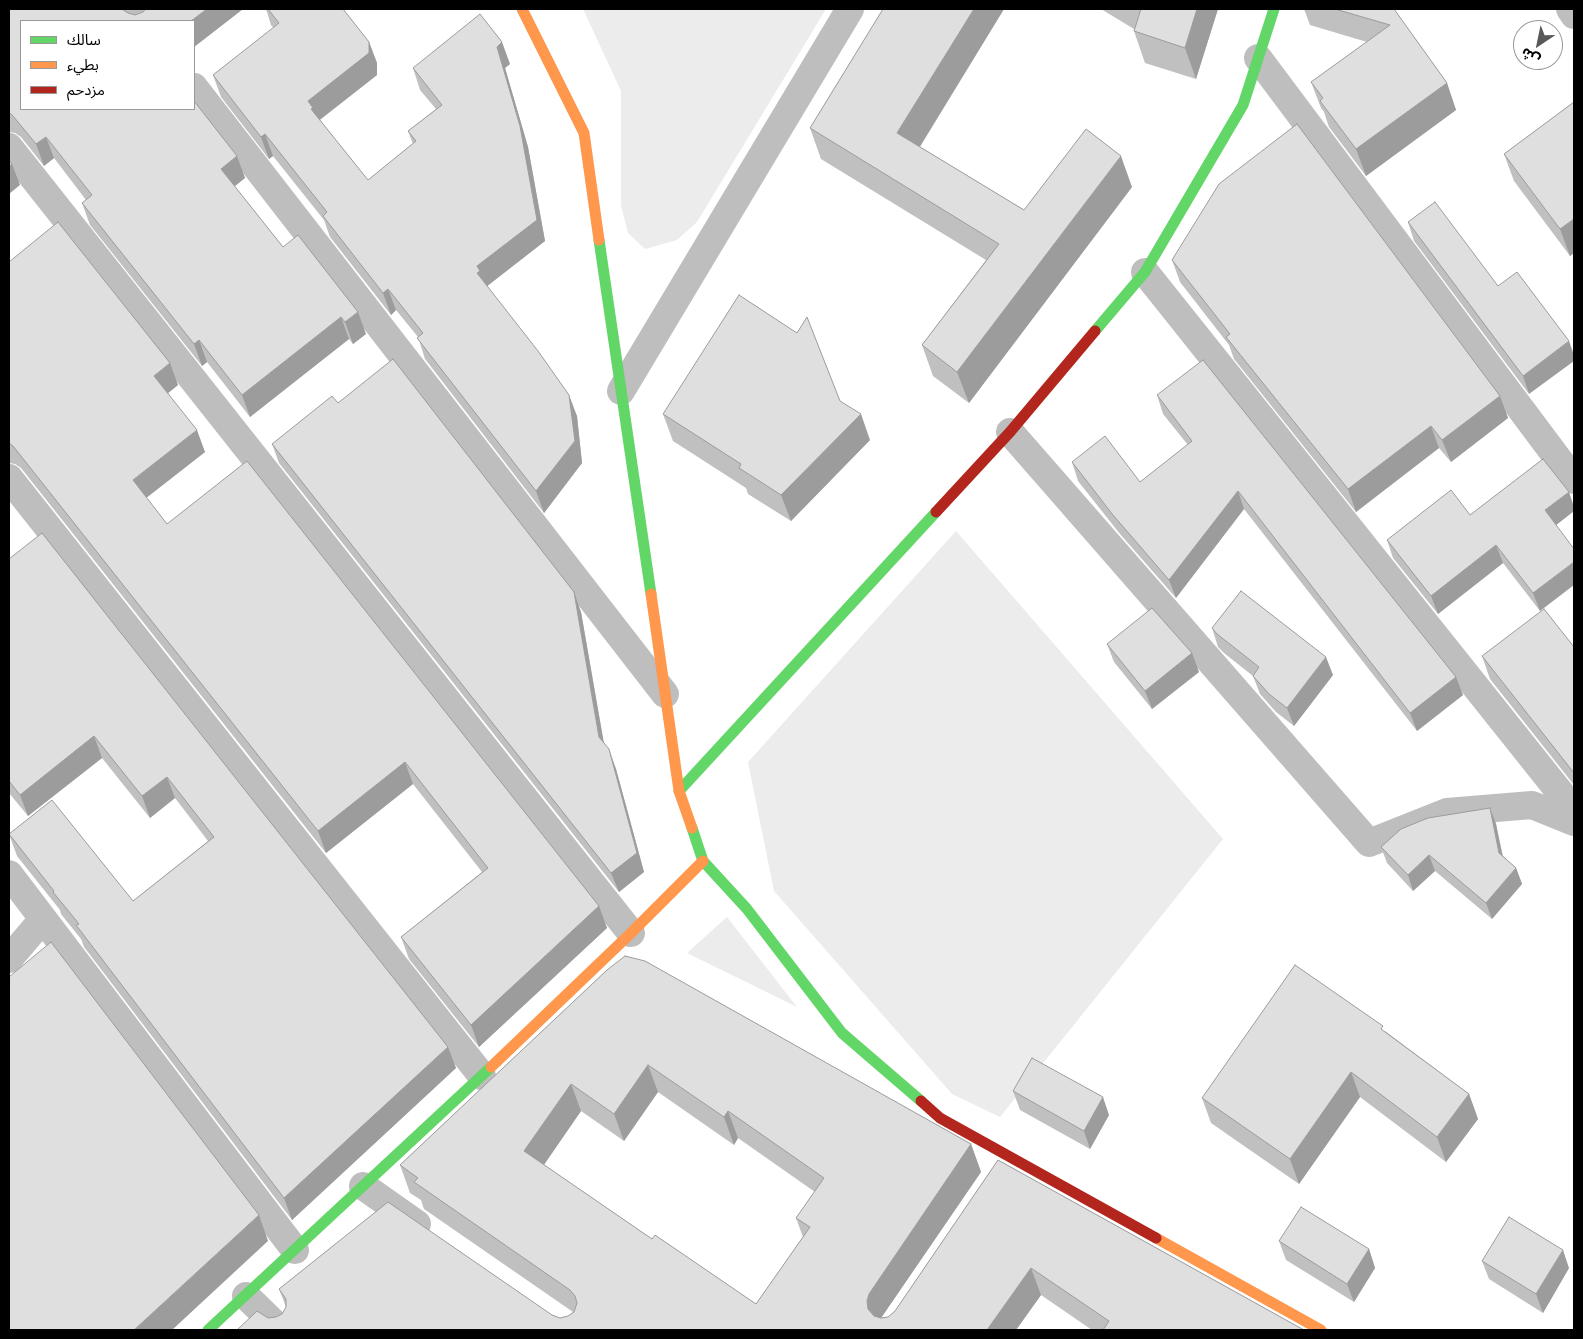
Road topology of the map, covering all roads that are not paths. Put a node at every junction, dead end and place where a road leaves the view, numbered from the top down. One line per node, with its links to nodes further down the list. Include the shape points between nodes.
1 (133, 9): 7 (street)
2 (522, 9): 12 (street, via 584,134)
3 (850, 9): 12 (street)
4 (1274, 9): 8 (street)
5 (1570, 9): 6 (street)
6 (1574, 15)
7 (141, 20)
8 (1258, 58): 11 (street, via 1242,105); 15 (street)
9 (195, 88): 16 (street)
10 (9, 147): 23 (street)
11 (1145, 272): 13 (street); 18 (street)
12 (622, 391): 16 (street)
13 (1010, 432): 17 (street); 19 (street, via 1368,843 1447,812 1532,805)
14 (9, 478): 25 (street)
15 (1574, 480)
16 (665, 694): 17 (street)
17 (679, 791): 20 (street)
18 (1574, 810)
19 (1574, 822)
20 (703, 861): 23 (street); 32 (street, via 747,909 842,1033 940,1118 1004,1165)
21 (9, 874): 22 (street)
22 (43, 919): 24 (street); 28 (street)
23 (631, 933): 25 (street)
24 (9, 959)
25 (482, 1076): 26 (street)
26 (363, 1186): 27 (street); 28 (street)
27 (435, 1236)
28 (295, 1250): 29 (street)
29 (246, 1296): 30 (street); 31 (street)
30 (208, 1330)
31 (281, 1330)
32 (1322, 1330)

